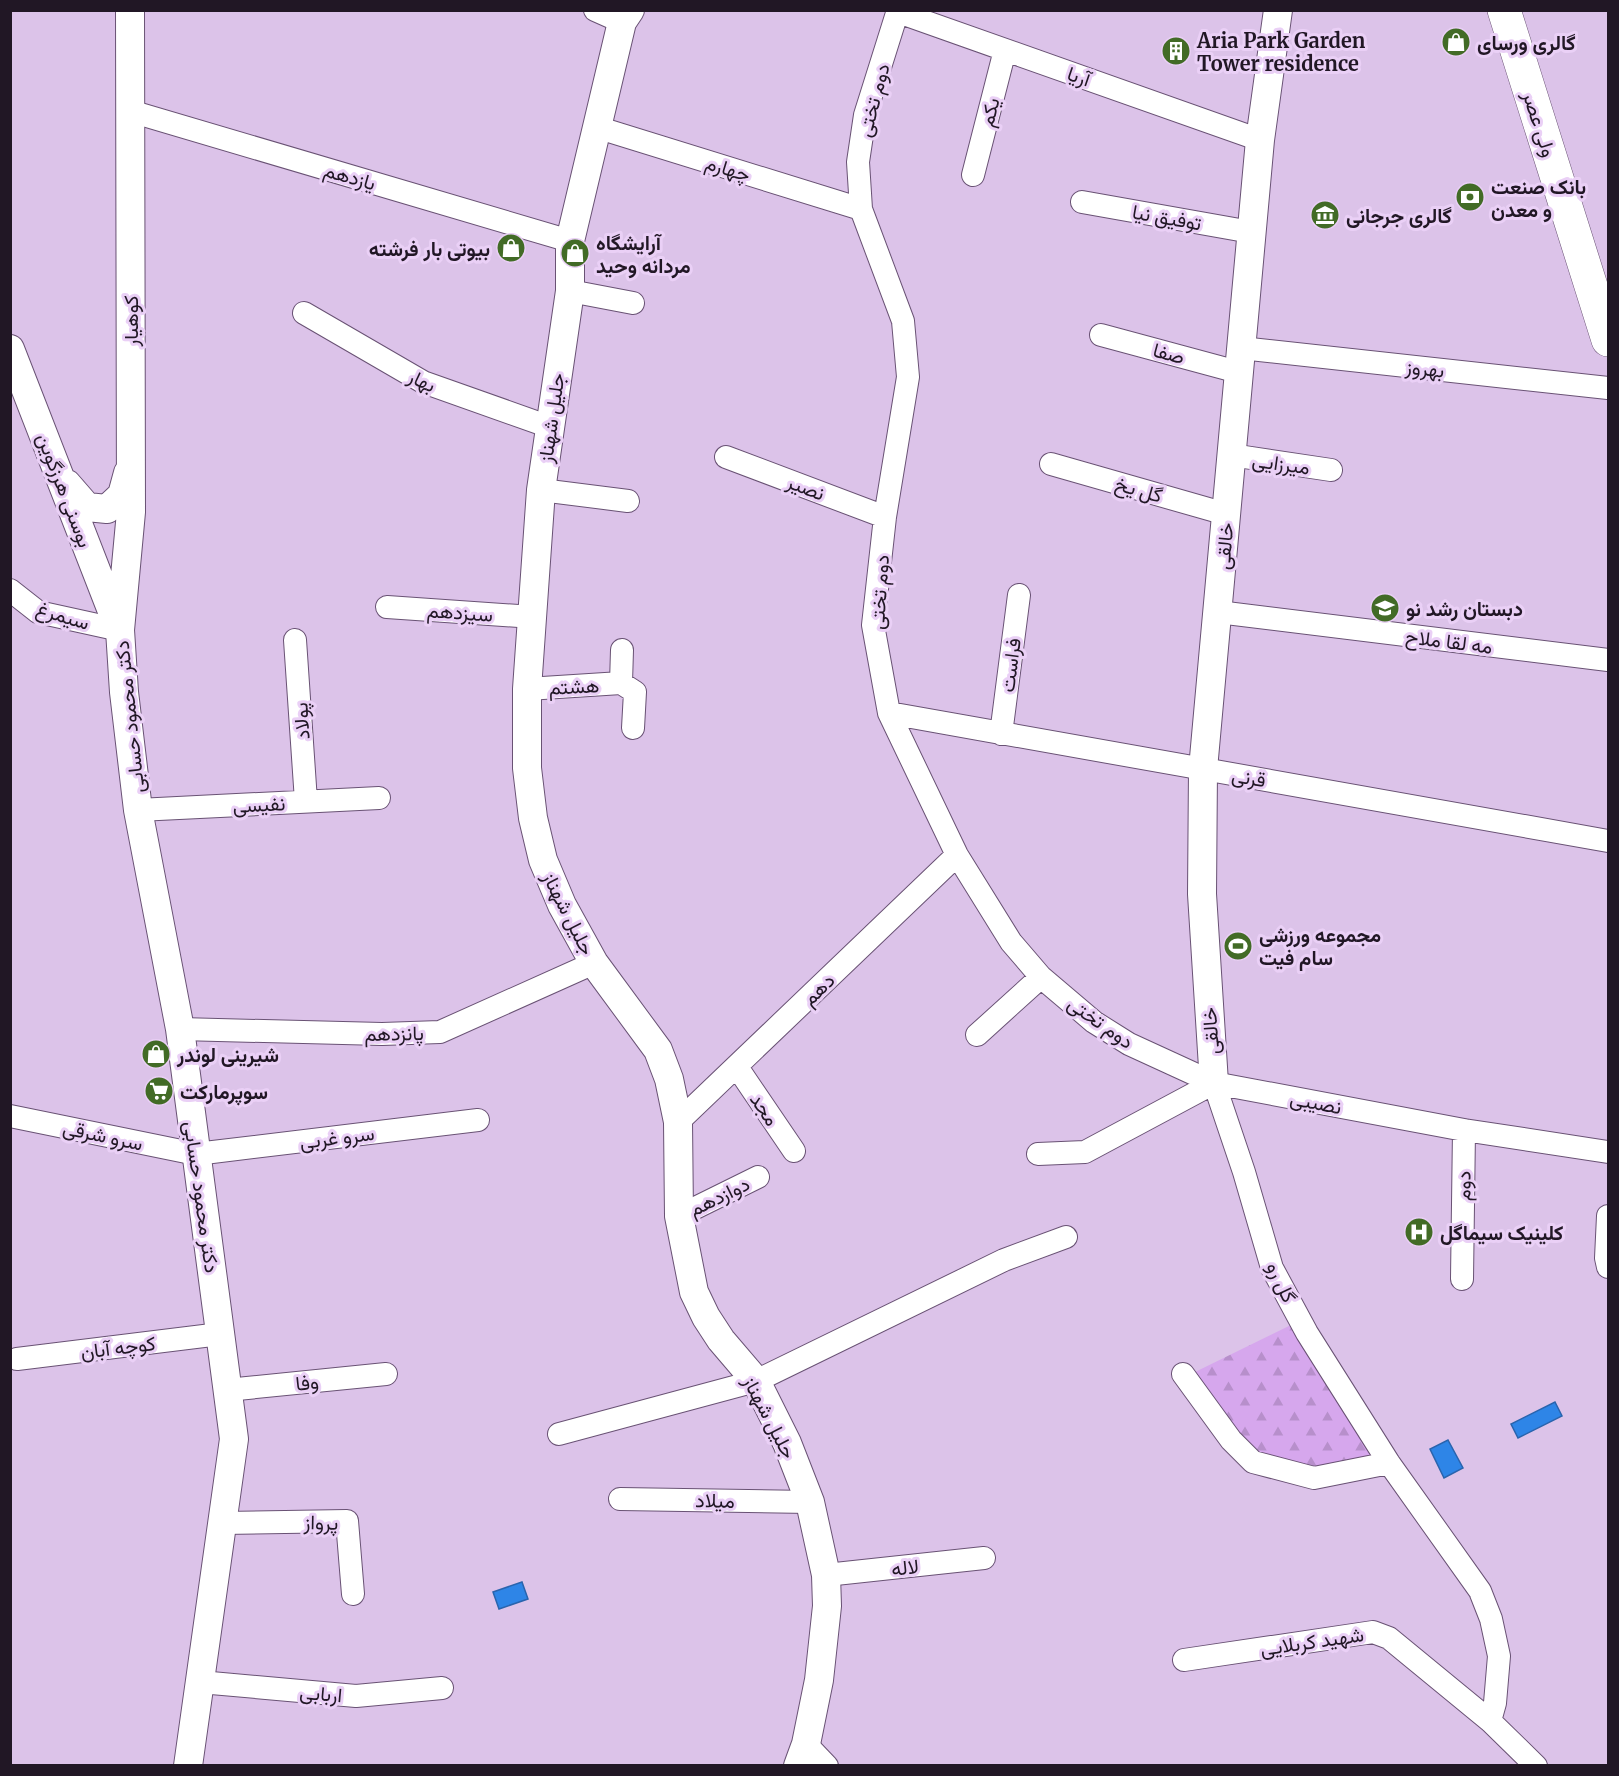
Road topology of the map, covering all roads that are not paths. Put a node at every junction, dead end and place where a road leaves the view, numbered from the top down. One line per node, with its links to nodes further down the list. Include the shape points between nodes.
1 (130, 10): 9 (street, کوهیار)
2 (595, 10): 7 (street)
3 (1278, 10): 11 (street, خالقی)
4 (1504, 10): 22 (main road, ولی عصر)
5 (1521, 10): 17 (main road, ولی عصر)
6 (898, 11): 8 (street, آریا); 14 (street, دوم تختی, via 865,115 858,162)
7 (626, 16): 10 (street, جلیل شهناز)
8 (1005, 50): 11 (street, آریا); 12 (street, یکم)
9 (130, 111): 16 (street, یازدهم); 29 (street, کوهیار)
10 (596, 127): 14 (street, چهارم); 16 (street, جلیل شهناز)
11 (1260, 140): 15 (street, خالقی)
12 (973, 175)
13 (1082, 202): 15 (street, توفیق نیا)
14 (861, 209): 36 (street, دوم تختی, via 903,321 906,343 908,377)
15 (1251, 232): 24 (street, خالقی)
16 (570, 241): 18 (street, جلیل شهناز)
17 (1608, 284)
18 (570, 291): 19 (street); 26 (street, جلیل شهناز)
19 (633, 303)
20 (304, 313): 26 (street, بهار, via 423,382)
21 (1101, 335): 24 (street, صفا)
22 (1608, 339)
23 (10, 349): 32 (street, بوسنی هرزگوین)
24 (1239, 360): 25 (street, بهروز); 27 (street, خالقی)
25 (1608, 388)
26 (550, 427): 33 (street, جلیل شهناز)
27 (1231, 455): 31 (street, میرزایی); 35 (street, خالقی)
28 (726, 457): 36 (street, نصیر)
29 (130, 463): 32 (street, via 122,495 107,508 87,507); 42 (street, کوهیار, via 131,512)
30 (1051, 464): 35 (street, گل یخ)
31 (1331, 470)
32 (60, 475): 42 (street, بوسنی هرزگوین)
33 (541, 490): 34 (street); 41 (street, جلیل شهناز)
34 (628, 501)
35 (1226, 514): 40 (street, خالقی)
36 (885, 518): 48 (street, دوم تختی, via 873,625)
37 (10, 590): 42 (street, سیمرغ, via 38,612)
38 (1019, 596): 50 (street, فراست)
39 (387, 607): 41 (street, سیزدهم)
40 (1218, 612): 45 (street, مه لقا ملاح); 51 (street, خالقی)
41 (533, 617): 47 (street, جلیل شهناز)
42 (120, 630): 54 (street, دکتر محمود حسابی)
43 (295, 640): 53 (street, پولاد)
44 (622, 650): 46 (street)
45 (1608, 660)
46 (621, 683): 47 (street, هشتم); 49 (street, via 635,692)
47 (527, 689): 57 (street, جلیل شهناز, via 527,768 543,860)
48 (889, 713): 50 (street, قرنی); 56 (street, دوم تختی)
49 (633, 728)
50 (1001, 734): 51 (street, قرنی)
51 (1203, 769): 55 (street, قرنی); 62 (street, خالقی, via 1202,894)
52 (379, 798): 53 (street, نفیسی)
53 (306, 801): 54 (street, نفیسی)
54 (138, 810): 59 (street, دکتر محمود حسابی)
55 (1608, 842)
56 (957, 855): 58 (street, دوم تختی, via 1011,942); 61 (street, دهم)
57 (594, 963): 59 (street, پانزدهم, via 440,1032); 65 (street, جلیل شهناز, via 657,1050 669,1079)
58 (1041, 977): 60 (street); 62 (street, دوم تختی, via 1094,1022 1130,1044)
59 (180, 1029): 69 (street, دکتر محمود حسابی)
60 (977, 1035)
61 (737, 1067): 65 (street, دهم); 67 (street, مجد)
62 (1214, 1083): 66 (street, نصیبی); 70 (street, via 1085,1152); 84 (street, گل رو, via 1272,1268 1307,1333)
63 (10, 1116): 69 (street, سرو شرقی)
64 (478, 1120): 69 (street, سرو غربی)
65 (678, 1122): 72 (street, جلیل شهناز)
66 (1464, 1130): 68 (street, نصیبی); 76 (street, دوم)
67 (794, 1151)
68 (1608, 1152)
69 (196, 1154): 77 (street, دکتر محمود حسابی)
70 (1038, 1154)
71 (758, 1177): 72 (street, دوازدهم)
72 (679, 1216): 81 (street, جلیل شهناز, via 698,1300 721,1340)
73 (1608, 1216): 75 (street)
74 (1066, 1237): 81 (street, via 1004,1260)
75 (1608, 1267)
76 (1462, 1279)
77 (220, 1334): 78 (street, کوچه آبان); 82 (street, دکتر محمود حسابی)
78 (17, 1359)
79 (386, 1374): 82 (street, وفا)
80 (1183, 1374): 84 (street, via 1252,1462 1314,1478)
81 (756, 1381): 83 (street); 86 (street, جلیل شهناز, via 787,1443)
82 (227, 1390): 87 (street, دکتر محمود حسابی, via 234,1439)
83 (559, 1434)
84 (1389, 1463): 94 (street, گل رو, via 1480,1591 1491,1619 1499,1656)
85 (620, 1499): 86 (street, میلاد)
86 (810, 1502): 89 (street, جلیل شهناز)
87 (222, 1523): 90 (street, پرواز, via 347,1521); 92 (street, دکتر محمود حسابی)
88 (984, 1558): 89 (street, لاله)
89 (826, 1575): 95 (street, جلیل شهناز, via 824,1645)
90 (353, 1594)
91 (1184, 1660): 94 (street, شهید کربلایی, via 1373,1632 1389,1638)
92 (200, 1682): 93 (street, اربابی, via 356,1696); 96 (street, دکتر محمود حسابی)
93 (442, 1688)
94 (1490, 1721): 98 (street, شهید کربلایی)
95 (802, 1755): 97 (street)
96 (188, 1766)
97 (827, 1766)
98 (1536, 1766)

